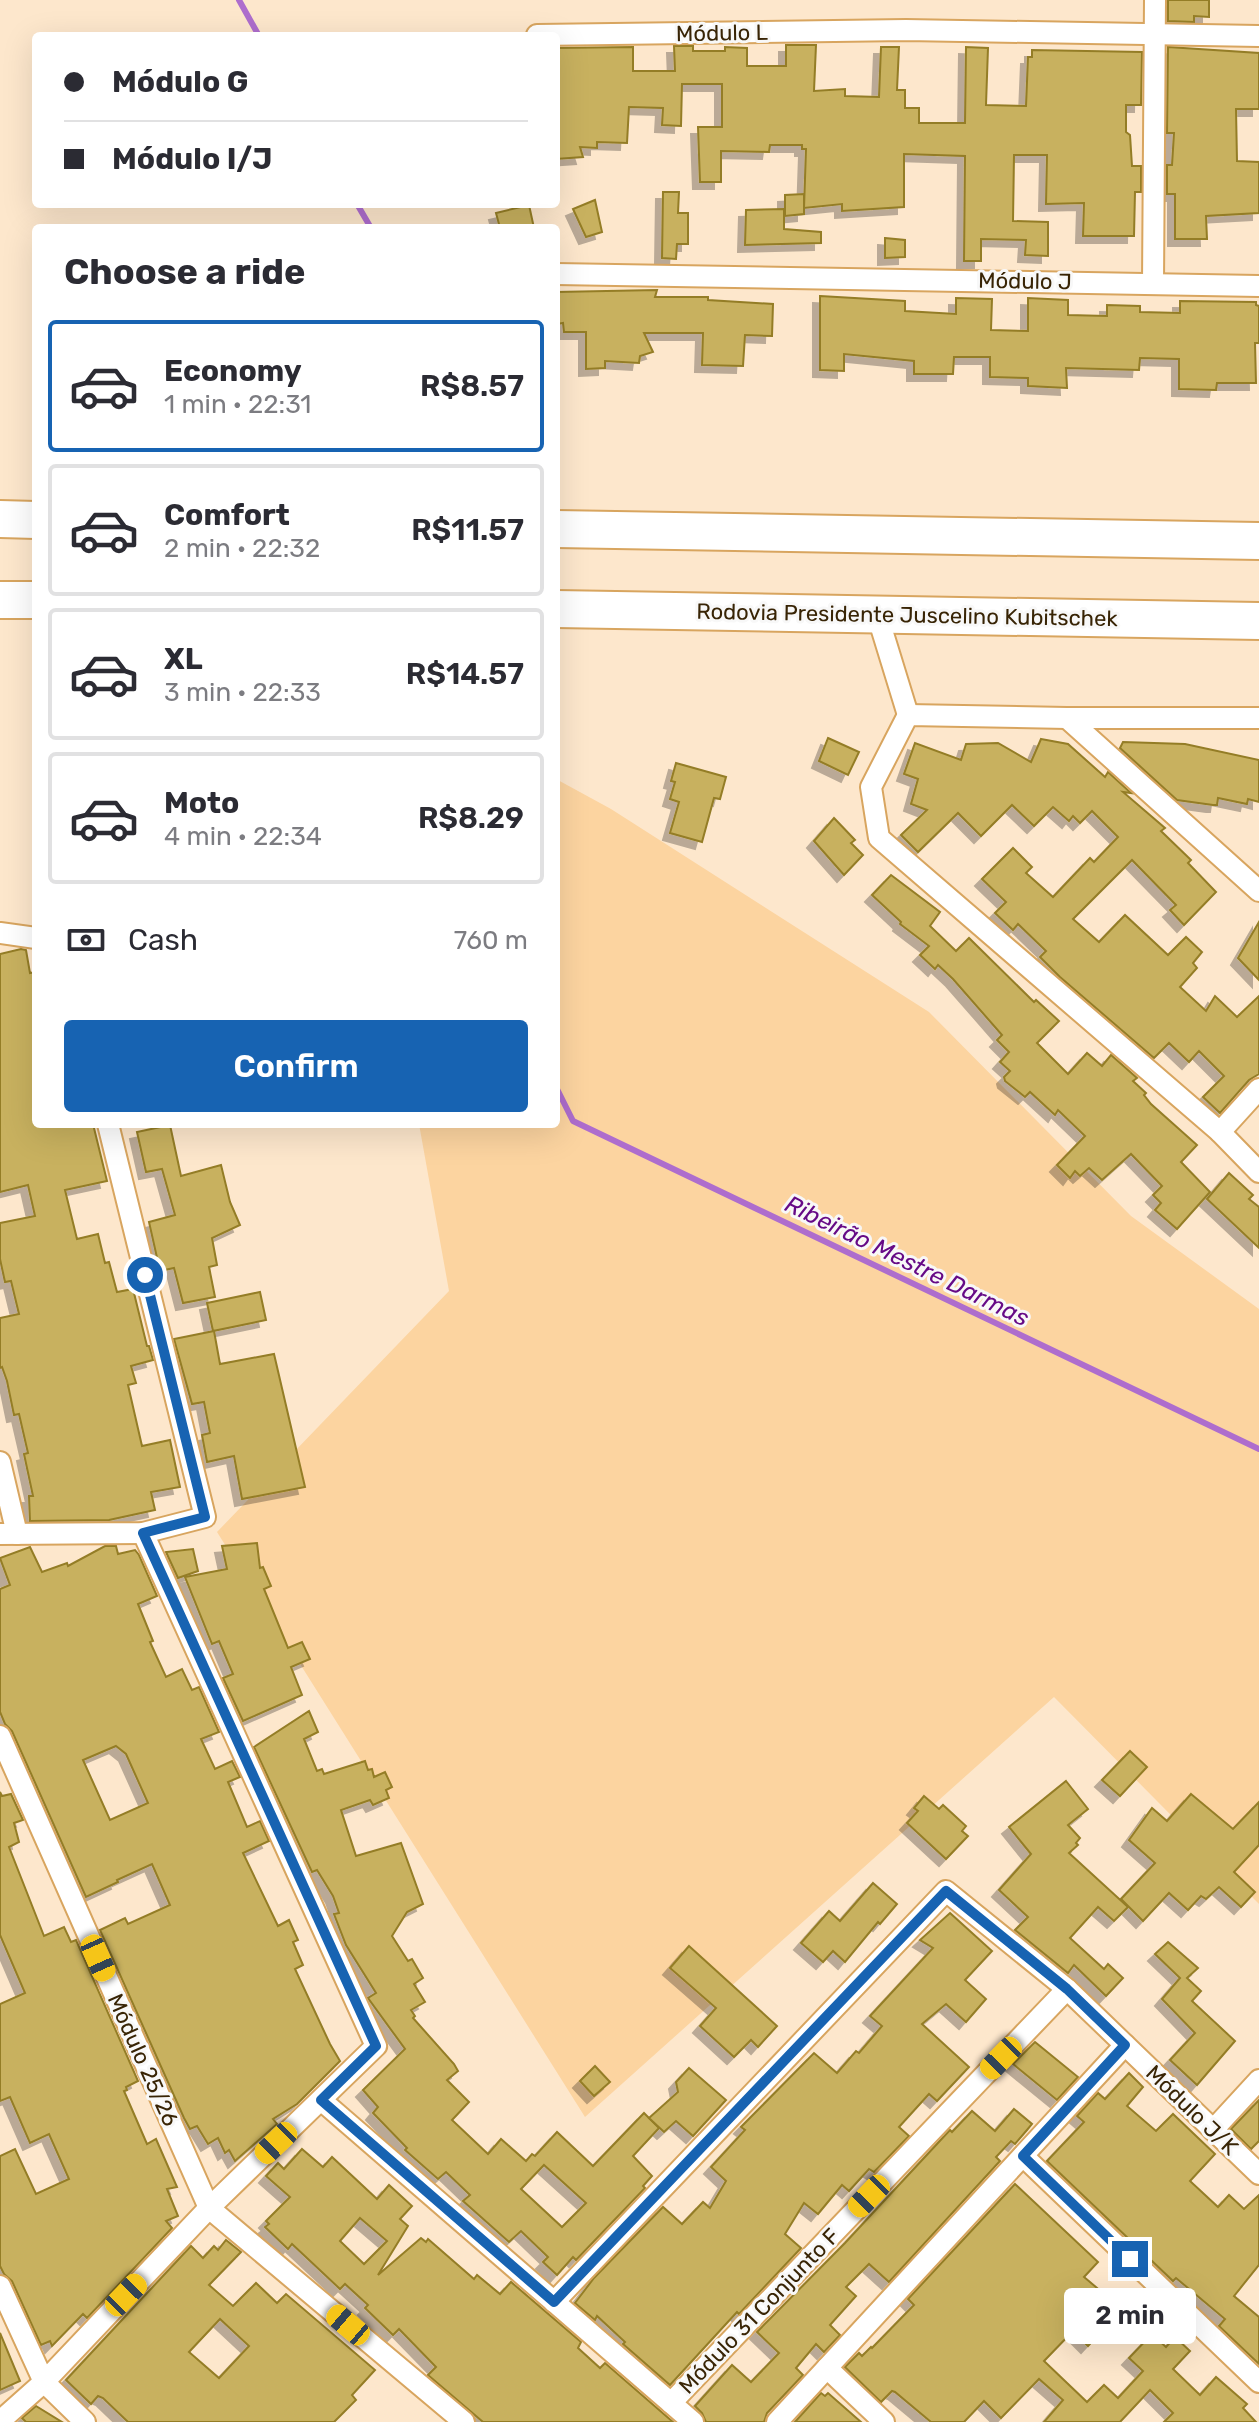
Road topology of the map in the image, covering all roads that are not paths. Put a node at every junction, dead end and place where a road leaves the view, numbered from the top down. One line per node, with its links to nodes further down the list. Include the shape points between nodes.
1 (1155, 0): 2 (street)
2 (1154, 33): 3 (street, Módulo L); 4 (street); 6 (street)
3 (560, 35)
4 (1259, 36)
5 (564, 274): 6 (street, Módulo J)
6 (1153, 283): 7 (street, Módulo J)
7 (1259, 286)
8 (0, 519): 9 (highway)
9 (32, 520)
10 (560, 529): 11 (highway)
11 (1259, 541)
12 (0, 600): 13 (highway)
13 (32, 600)
14 (560, 609): 15 (highway, Rodovia Presidente Juscelino Kubitschek)
15 (877, 614): 16 (highway, Rodovia Presidente Juscelino Kubitschek); 17 (street)
16 (1259, 621)
17 (908, 715): 18 (street); 25 (street, via 871,787 879,838)
18 (1067, 718): 19 (street); 20 (street)
19 (1259, 718)
20 (1259, 891)
21 (0, 933): 22 (street)
22 (32, 937)
23 (1259, 1089): 25 (street)
24 (109, 1128): 28 (street, via 205,1517)
25 (1220, 1132): 26 (street)
26 (1259, 1172)
27 (0, 1462): 29 (street)
28 (143, 1533): 29 (street); 34 (street, via 376,2046)
29 (9, 1534)
30 (0, 1736): 38 (street, Módulo 25/26)
31 (1067, 1989): 32 (street, Módulo J/K); 40 (street, Módulo J/K, via 946,1891); 44 (street, Módulo 31 Conjunto F)
32 (1125, 2045): 35 (street, Módulo J/K); 36 (street)
33 (1259, 2080): 35 (street)
34 (321, 2100): 38 (street); 40 (street)
35 (1213, 2130): 37 (street, Módulo J/K)
36 (1023, 2156): 41 (street); 43 (street)
37 (1259, 2174)
38 (209, 2208): 42 (street); 47 (street)
39 (0, 2286): 42 (street)
40 (554, 2302): 44 (street)
41 (827, 2368): 49 (street); 50 (street)
42 (44, 2382): 45 (street); 46 (street)
43 (1259, 2382)
44 (671, 2403): 48 (street, Módulo 31 Conjunto F)
45 (0, 2421)
46 (85, 2422)
47 (464, 2422)
48 (693, 2422)
49 (777, 2422)
50 (884, 2422)

